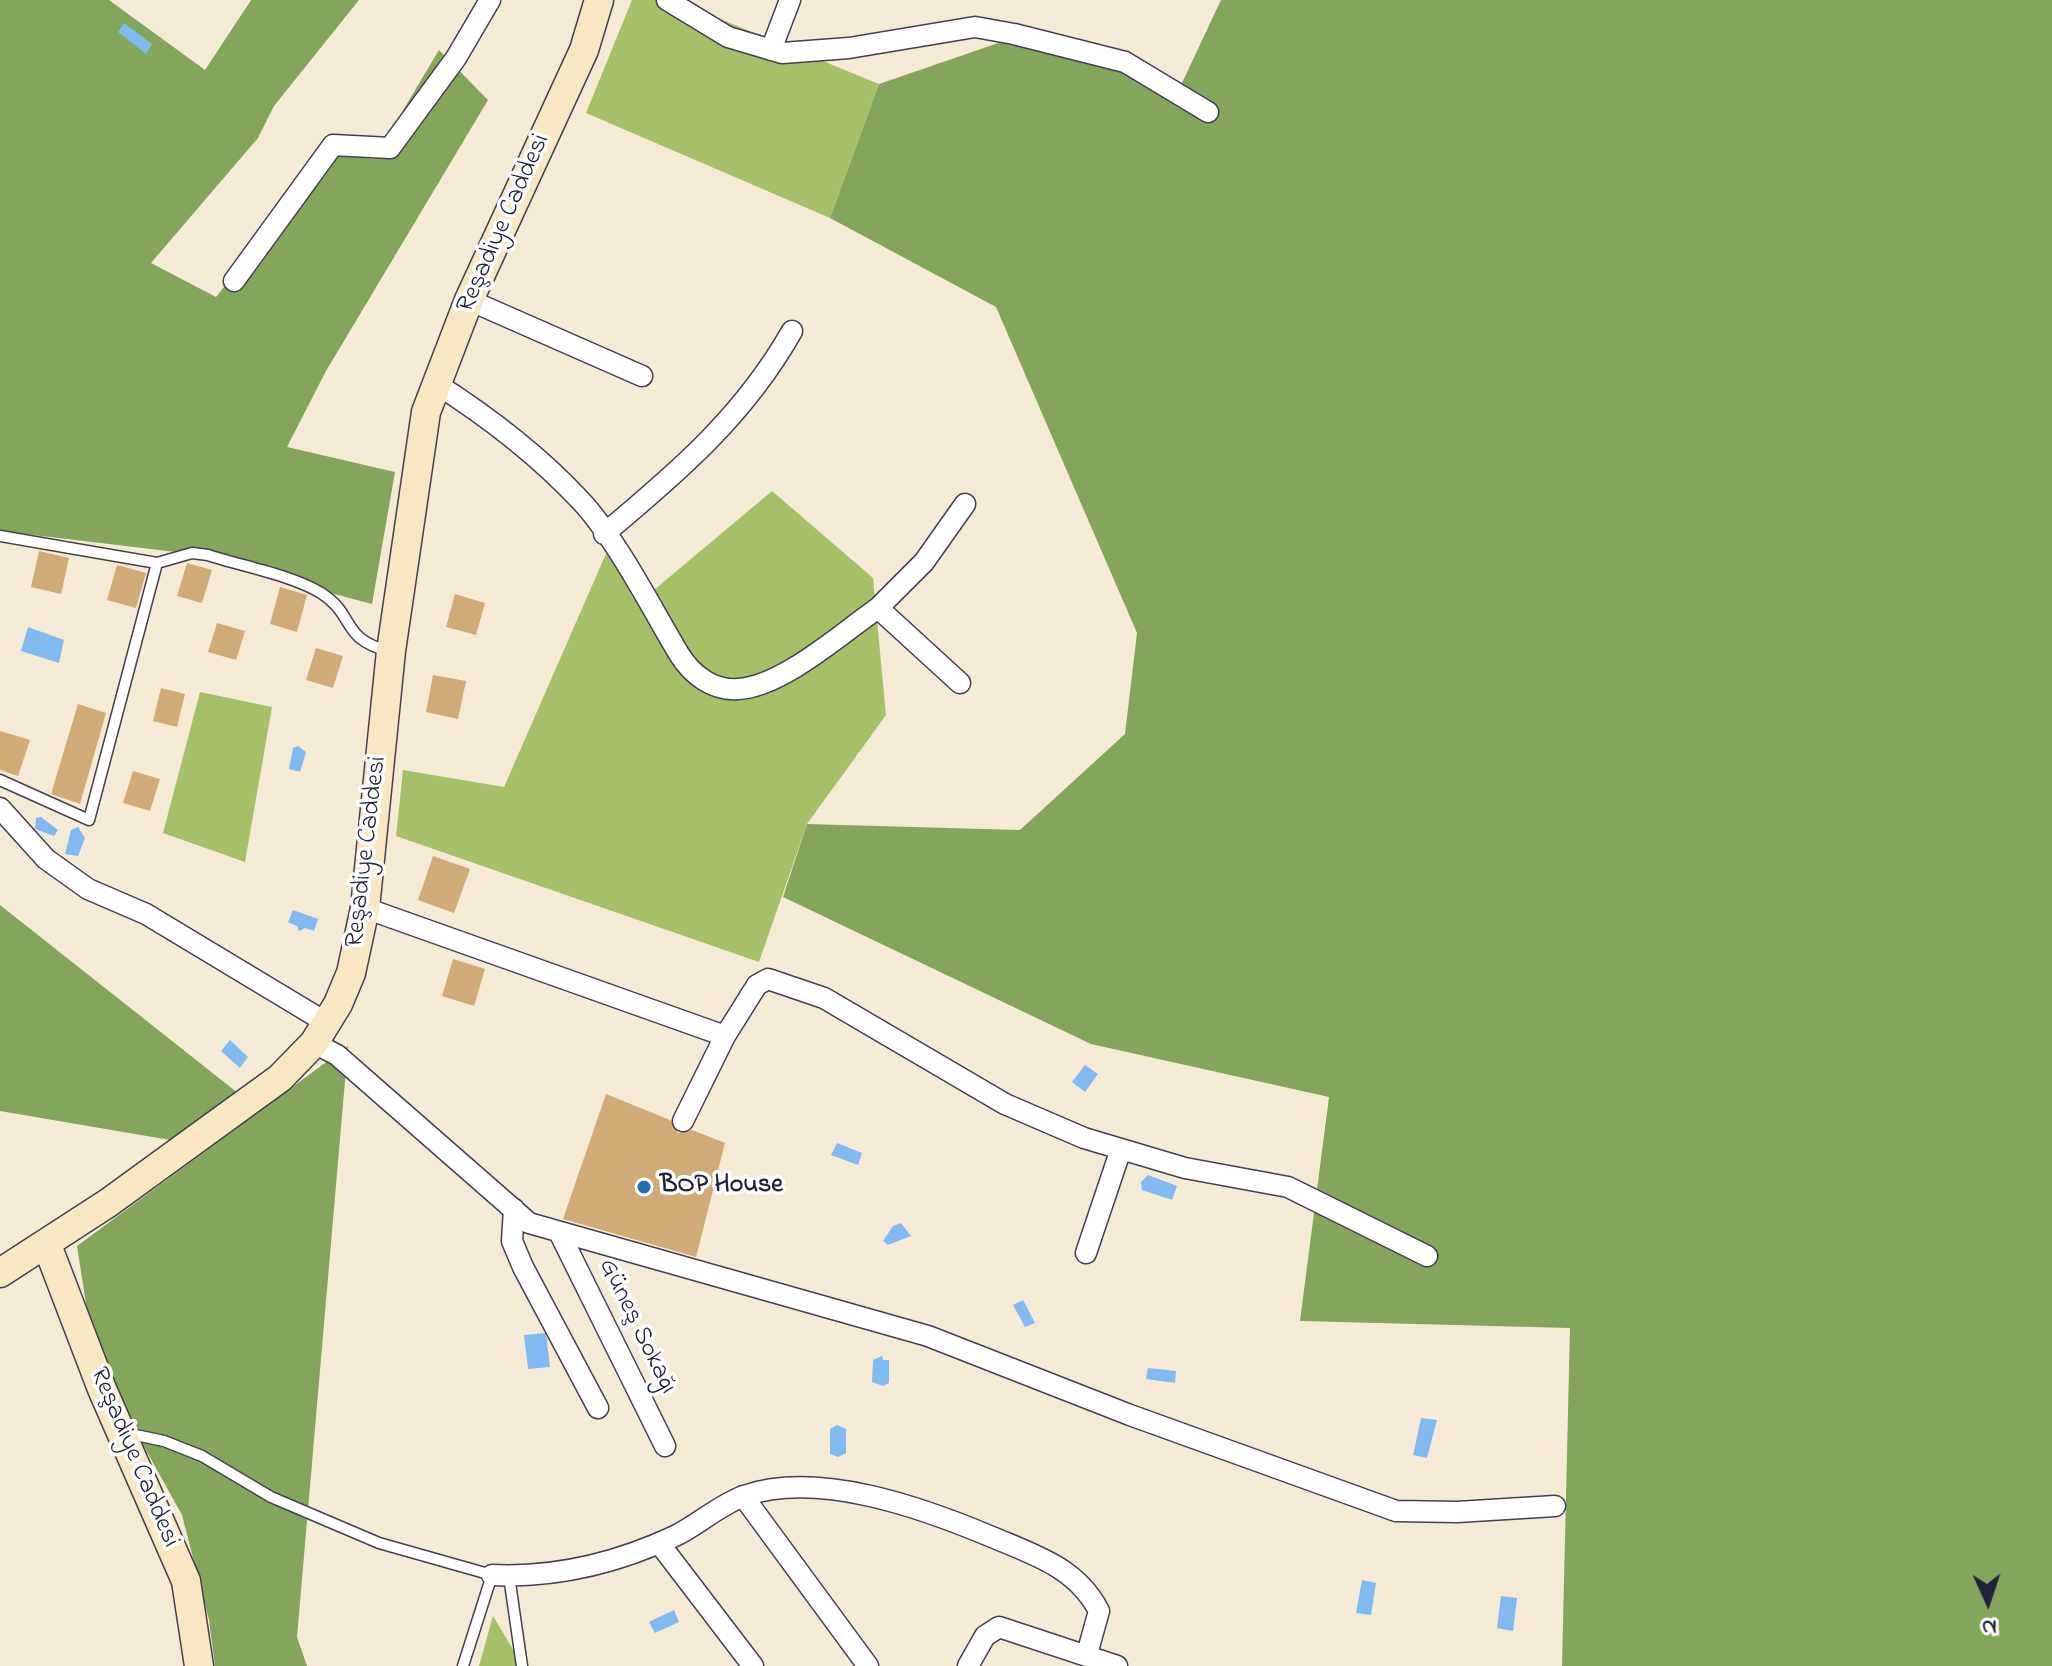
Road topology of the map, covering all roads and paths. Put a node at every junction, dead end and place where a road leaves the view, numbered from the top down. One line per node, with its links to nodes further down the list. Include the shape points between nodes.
1 (490, 0): 7 (street, via 456,58 390,148 333,145)
2 (599, 0): 8 (street, Reşadiye Caddesi, via 584,50)
3 (667, 0): 5 (street, via 728,37)
4 (790, 0): 5 (street)
5 (771, 50): 6 (street, via 849,48 975,27 1125,62)
6 (1208, 112)
7 (234, 281)
8 (469, 300): 10 (street); 11 (street, Reşadiye Caddesi)
9 (792, 331): 13 (street, via 775,361 691,462)
10 (642, 376)
11 (435, 383): 13 (street, via 520,445 582,502); 17 (street, Reşadiye Caddesi, via 419,445)
12 (965, 504): 16 (street, via 924,562)
13 (604, 534): 16 (street, via 686,664 711,686 738,689 768,683)
14 (0, 536): 15 (lane)
15 (157, 563): 17 (lane, via 192,553 208,555 313,588 338,609 360,641); 19 (lane, via 89,820)
16 (878, 608): 18 (street)
17 (391, 651): 21 (street, Reşadiye Caddesi)
18 (960, 683)
19 (0, 780)
20 (0, 808): 22 (street, via 46,859 88,889 146,914)
21 (365, 908): 22 (street, Reşadiye Caddesi, via 351,973); 23 (street)
22 (321, 1033): 26 (street, via 337,1055); 28 (street, Reşadiye Caddesi, via 280,1078)
23 (725, 1036): 24 (street); 25 (street, via 757,985 777,981 824,998 1005,1104)
24 (683, 1121)
25 (1121, 1149): 29 (street); 30 (street, via 1185,1168 1288,1187)
26 (514, 1209): 27 (street, via 529,1223); 32 (street, via 512,1241)
27 (559, 1232): 34 (street, Güneş Sokağı); 36 (street, via 928,1336 1396,1511)
28 (47, 1245): 31 (street); 33 (street, Reşadiye Caddesi)
29 (1086, 1253)
30 (1427, 1256)
31 (0, 1273)
32 (598, 1408)
33 (120, 1431): 38 (lane, via 202,1456 271,1497 379,1543); 40 (street, Reşadiye Caddesi, via 186,1581)
34 (665, 1446)
35 (743, 1496): 37 (street); 39 (street, via 809,1488 869,1496 955,1522 1037,1556 1072,1574 1099,1611); 44 (street)
36 (1555, 1506)
37 (659, 1543): 38 (street, via 606,1563 535,1577); 43 (street)
38 (500, 1576): 41 (lane); 42 (lane)
39 (1087, 1654): 45 (street, via 999,1627 985,1636); 46 (street)
40 (199, 1666)
41 (463, 1666)
42 (522, 1666)
43 (753, 1666)
44 (868, 1666)
45 (968, 1666)
46 (1117, 1666)

